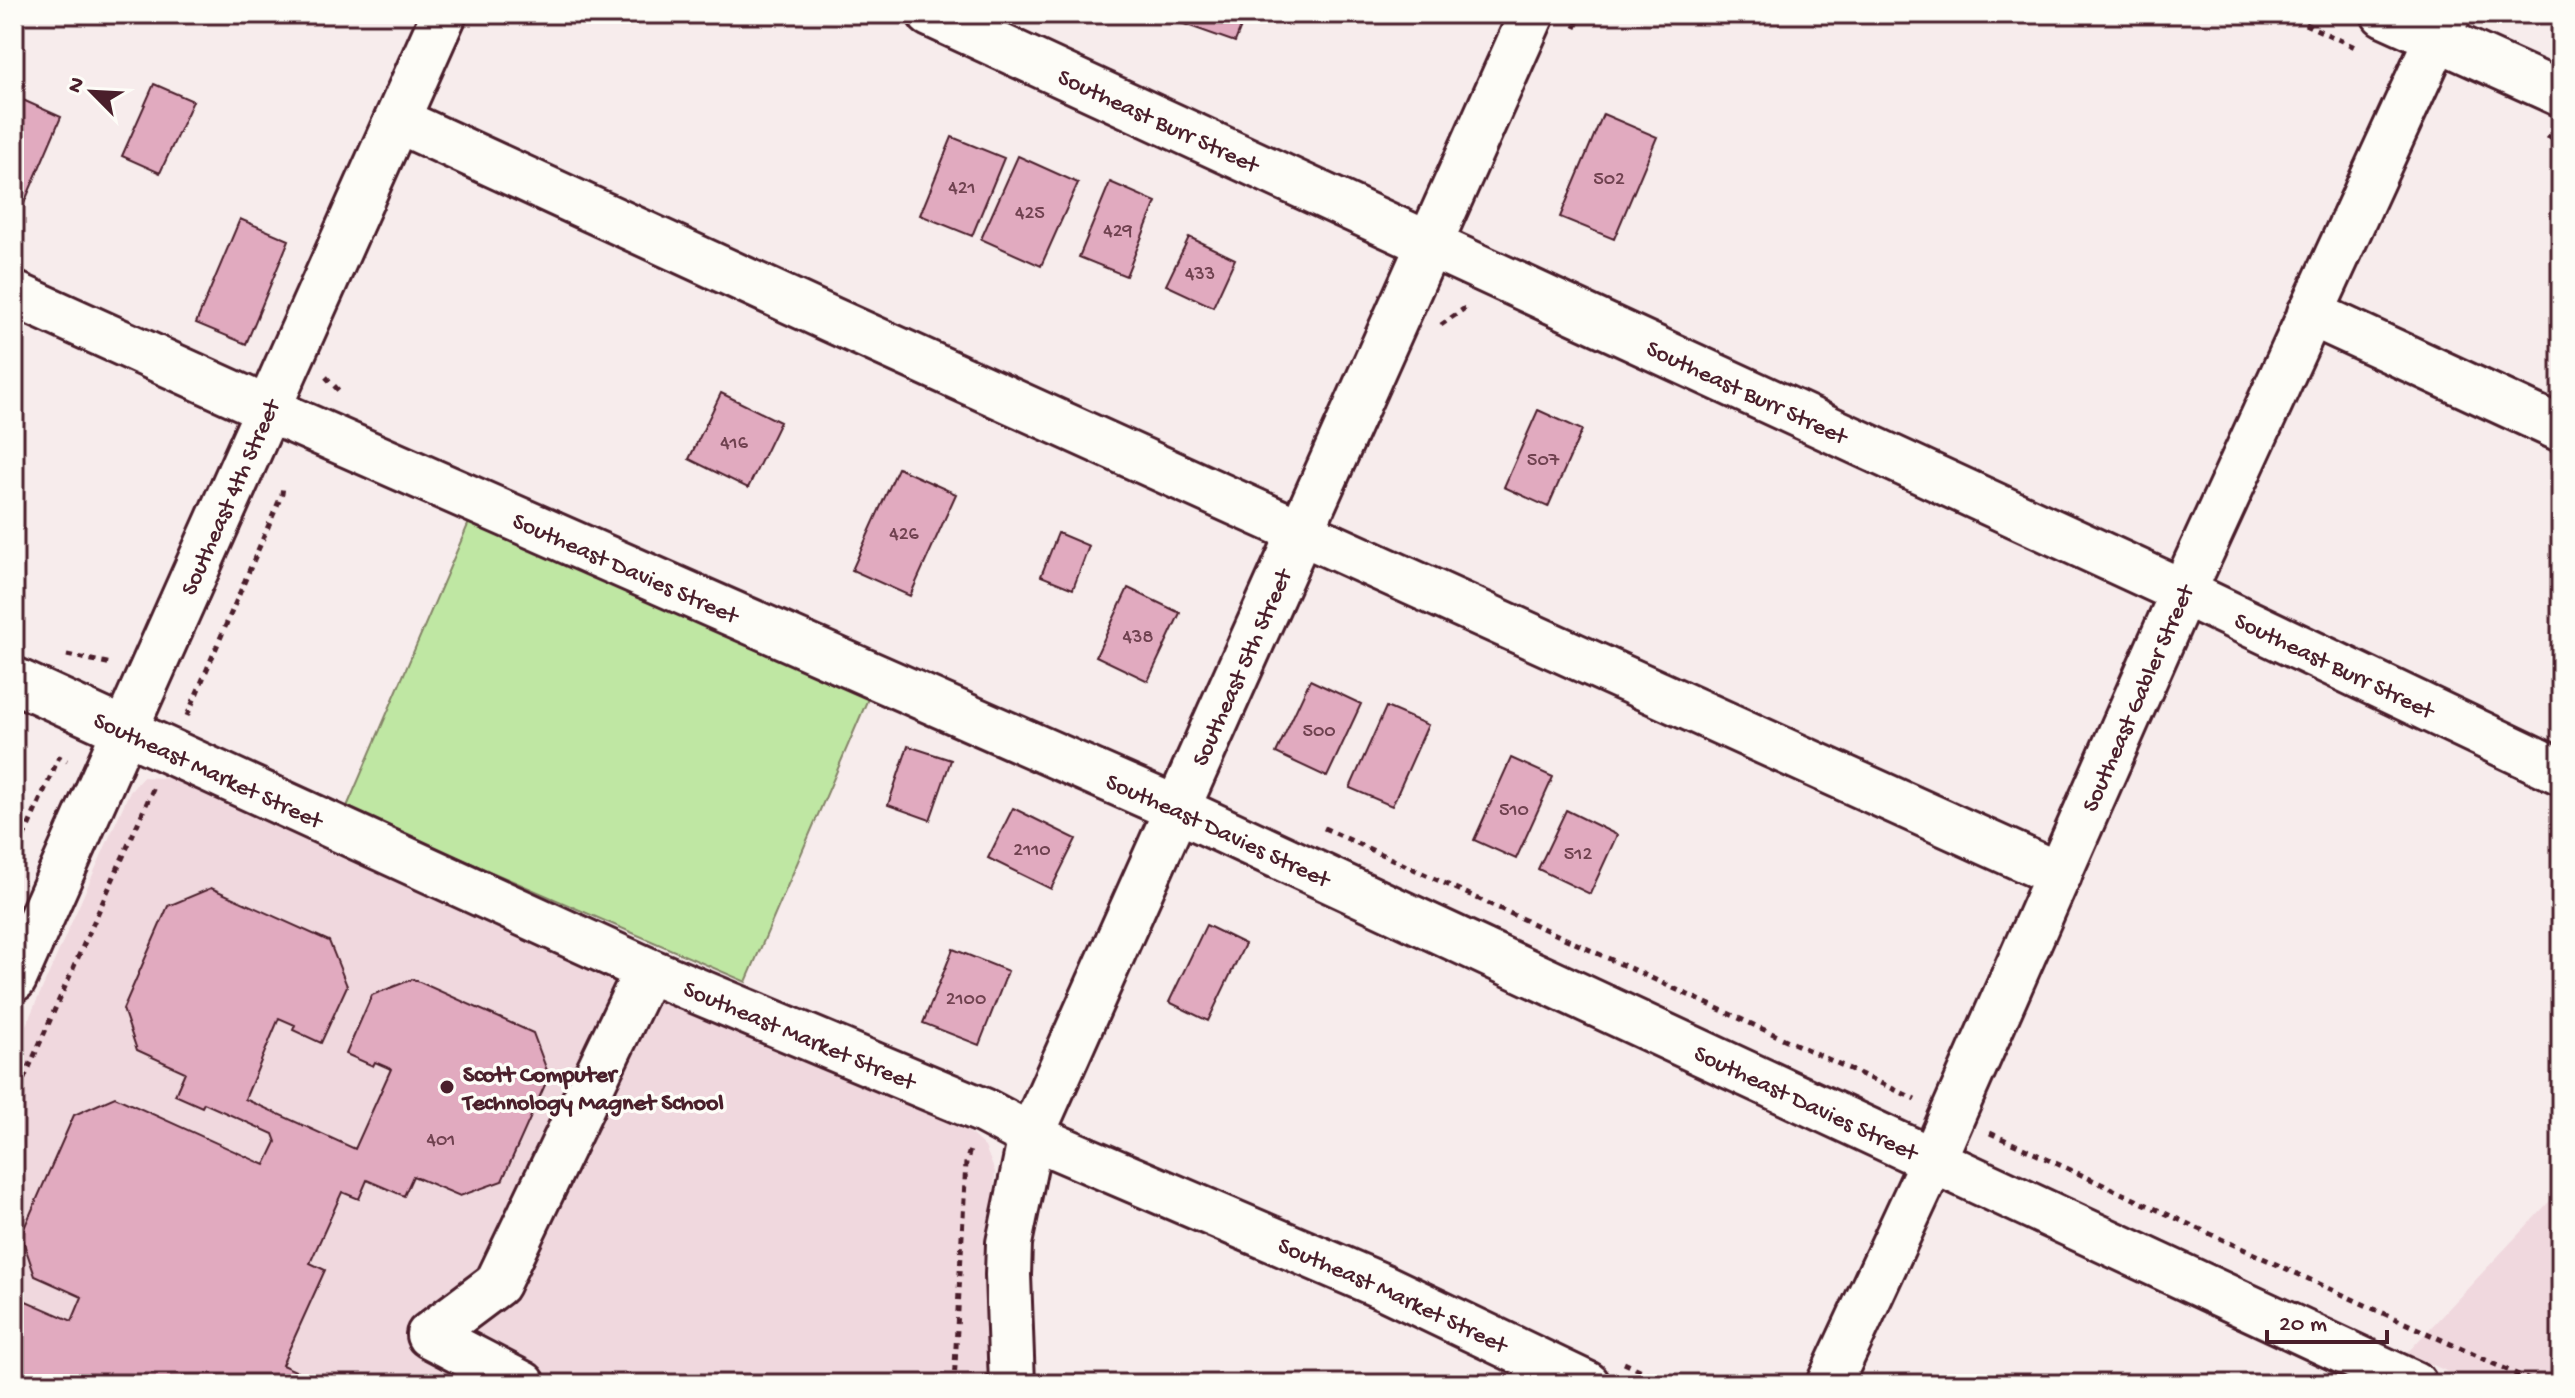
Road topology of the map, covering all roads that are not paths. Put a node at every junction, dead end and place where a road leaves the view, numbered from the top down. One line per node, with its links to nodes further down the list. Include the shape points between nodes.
1 (444, 14): 7 (street, Southeast 4th Street)
2 (930, 14): 8 (street, Southeast Burr Street)
3 (1532, 14): 8 (street, Southeast 5th Street)
4 (2384, 14): 5 (street)
5 (2443, 26): 6 (street); 10 (street, Southeast Gabler Street)
6 (2561, 94)
7 (397, 120): 11 (street, Southeast 4th Street); 13 (street)
8 (1429, 245): 13 (street, Southeast 5th Street); 14 (street, Southeast Burr Street)
9 (14, 294): 11 (street, Southeast Davies Street)
10 (2310, 313): 12 (street); 14 (street, Southeast Gabler Street)
11 (268, 408): 16 (street, Southeast 4th Street); 18 (street, Southeast Davies Street)
12 (2561, 429)
13 (1302, 531): 18 (street, Southeast 5th Street); 19 (street)
14 (2183, 592): 17 (street, Southeast Burr Street); 19 (street, Southeast Gabler Street)
15 (14, 680): 16 (street, Southeast Market Street)
16 (127, 730): 20 (street, Southeast Market Street); 21 (street, Southeast 4th Street)
17 (2561, 772)
18 (1177, 809): 22 (street, Southeast 5th Street); 23 (street, Southeast Davies Street)
19 (2059, 875): 23 (street, Southeast Gabler Street)
20 (647, 970): 22 (street, Southeast Market Street, via 984,1111); 24 (street, via 497,1284 429,1335)
21 (14, 979)
22 (1031, 1136): 25 (street, Southeast 5th Street, via 1009,1243); 26 (street, Southeast Market Street, via 1384,1287)
23 (1932, 1162): 27 (street, Southeast Gabler Street); 28 (street, Southeast Davies Street)
24 (523, 1384)
25 (1012, 1384)
26 (1587, 1384)
27 (1829, 1384)
28 (2414, 1384)

